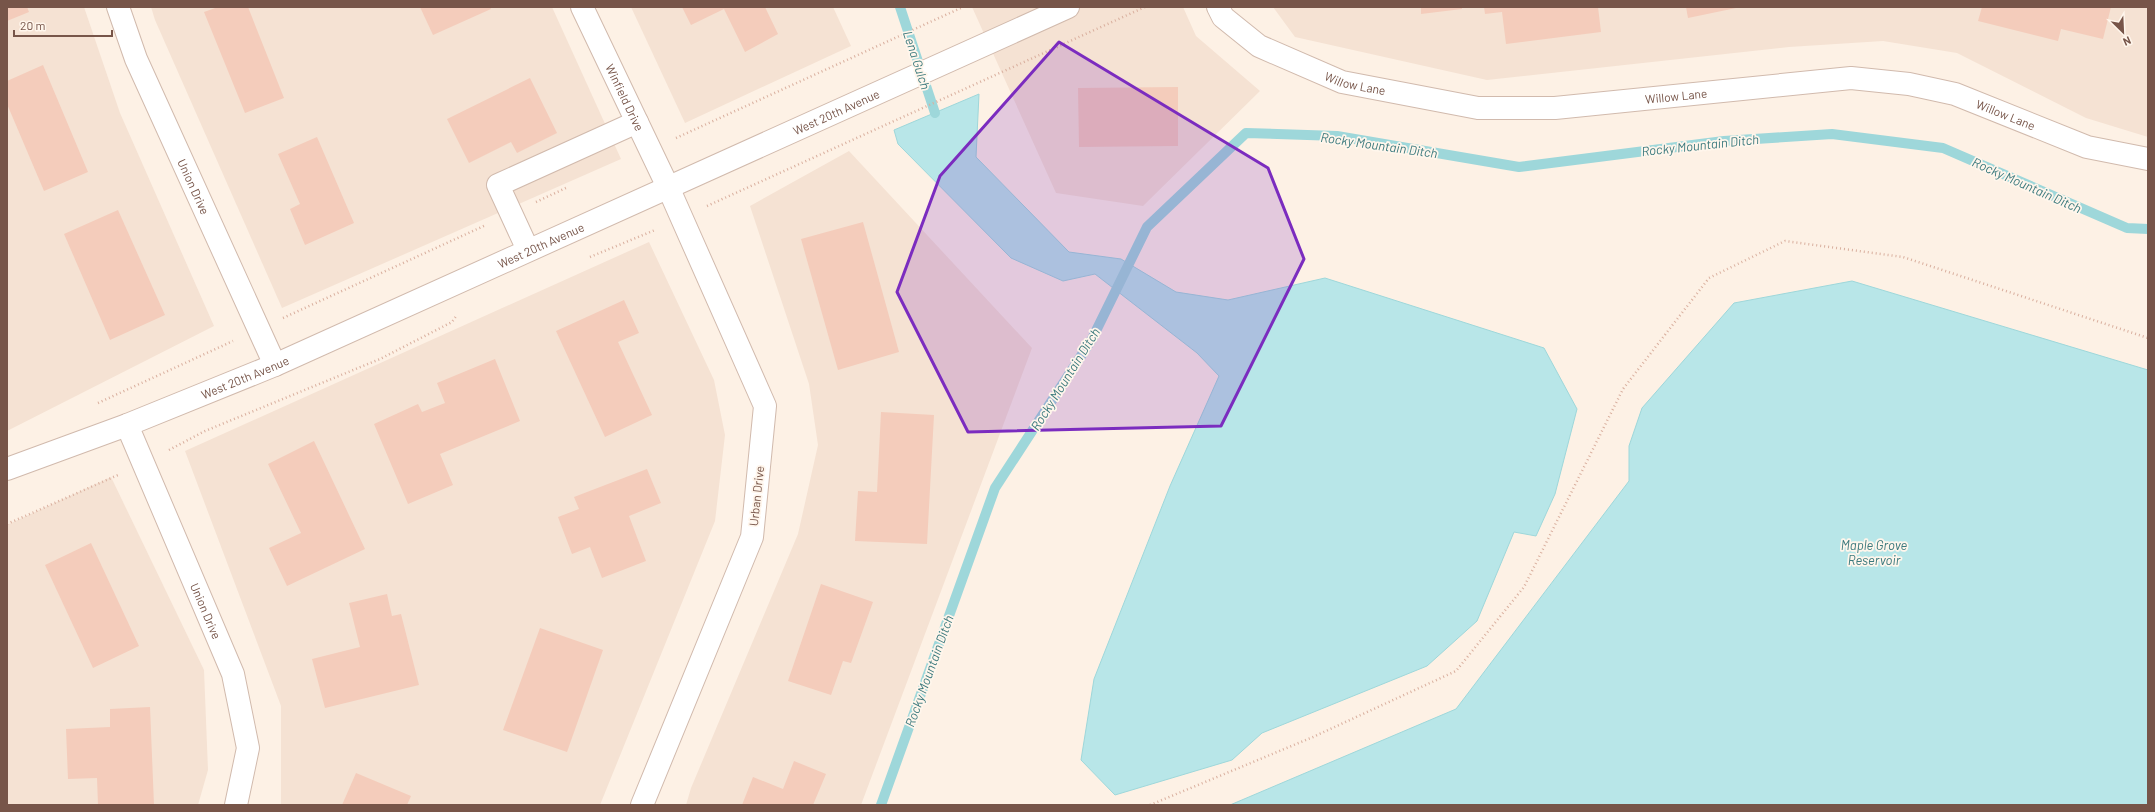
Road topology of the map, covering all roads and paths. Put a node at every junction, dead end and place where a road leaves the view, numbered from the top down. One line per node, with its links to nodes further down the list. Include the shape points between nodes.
1 (118, 7): 17 (street, Union Drive, via 136,59)
2 (582, 7): 7 (street, Winfield Drive)
3 (963, 7): 8 (path)
4 (1068, 7): 11 (street, West 20th Avenue)
5 (1145, 7): 13 (path)
6 (1218, 7): 9 (street, Willow Lane, via 1223,17 1259,46 1342,82 1478,108 1555,108 1851,78 1910,84 1956,94 2087,147)
7 (637, 122): 8 (street, Winfield Drive); 12 (street, via 498,185)
8 (650, 149): 11 (street, Winfield Drive)
9 (2148, 159)
10 (574, 184): 12 (path)
11 (668, 187): 13 (street, Urban Drive); 14 (street, West 20th Avenue)
12 (511, 213): 14 (street); 17 (path)
13 (682, 218): 15 (path); 26 (street, Urban Drive, via 765,406 752,537)
14 (528, 250): 19 (street, West 20th Avenue)
15 (589, 257)
16 (461, 310): 22 (path, via 452,322 380,359 205,431)
17 (259, 329): 19 (street, Union Drive); 20 (path)
18 (2148, 338): 27 (path, via 1903,257 1785,241 1709,278 1628,383 1524,588 1456,671 1313,737)
19 (275, 365): 21 (street, West 20th Avenue)
20 (93, 405)
21 (127, 425): 22 (street, Union Drive); 23 (street, West 20th Avenue)
22 (143, 463): 24 (path); 25 (street, Union Drive, via 234,674 248,748)
23 (7, 469)
24 (7, 524)
25 (236, 805)
26 (642, 805)
27 (1150, 805)

